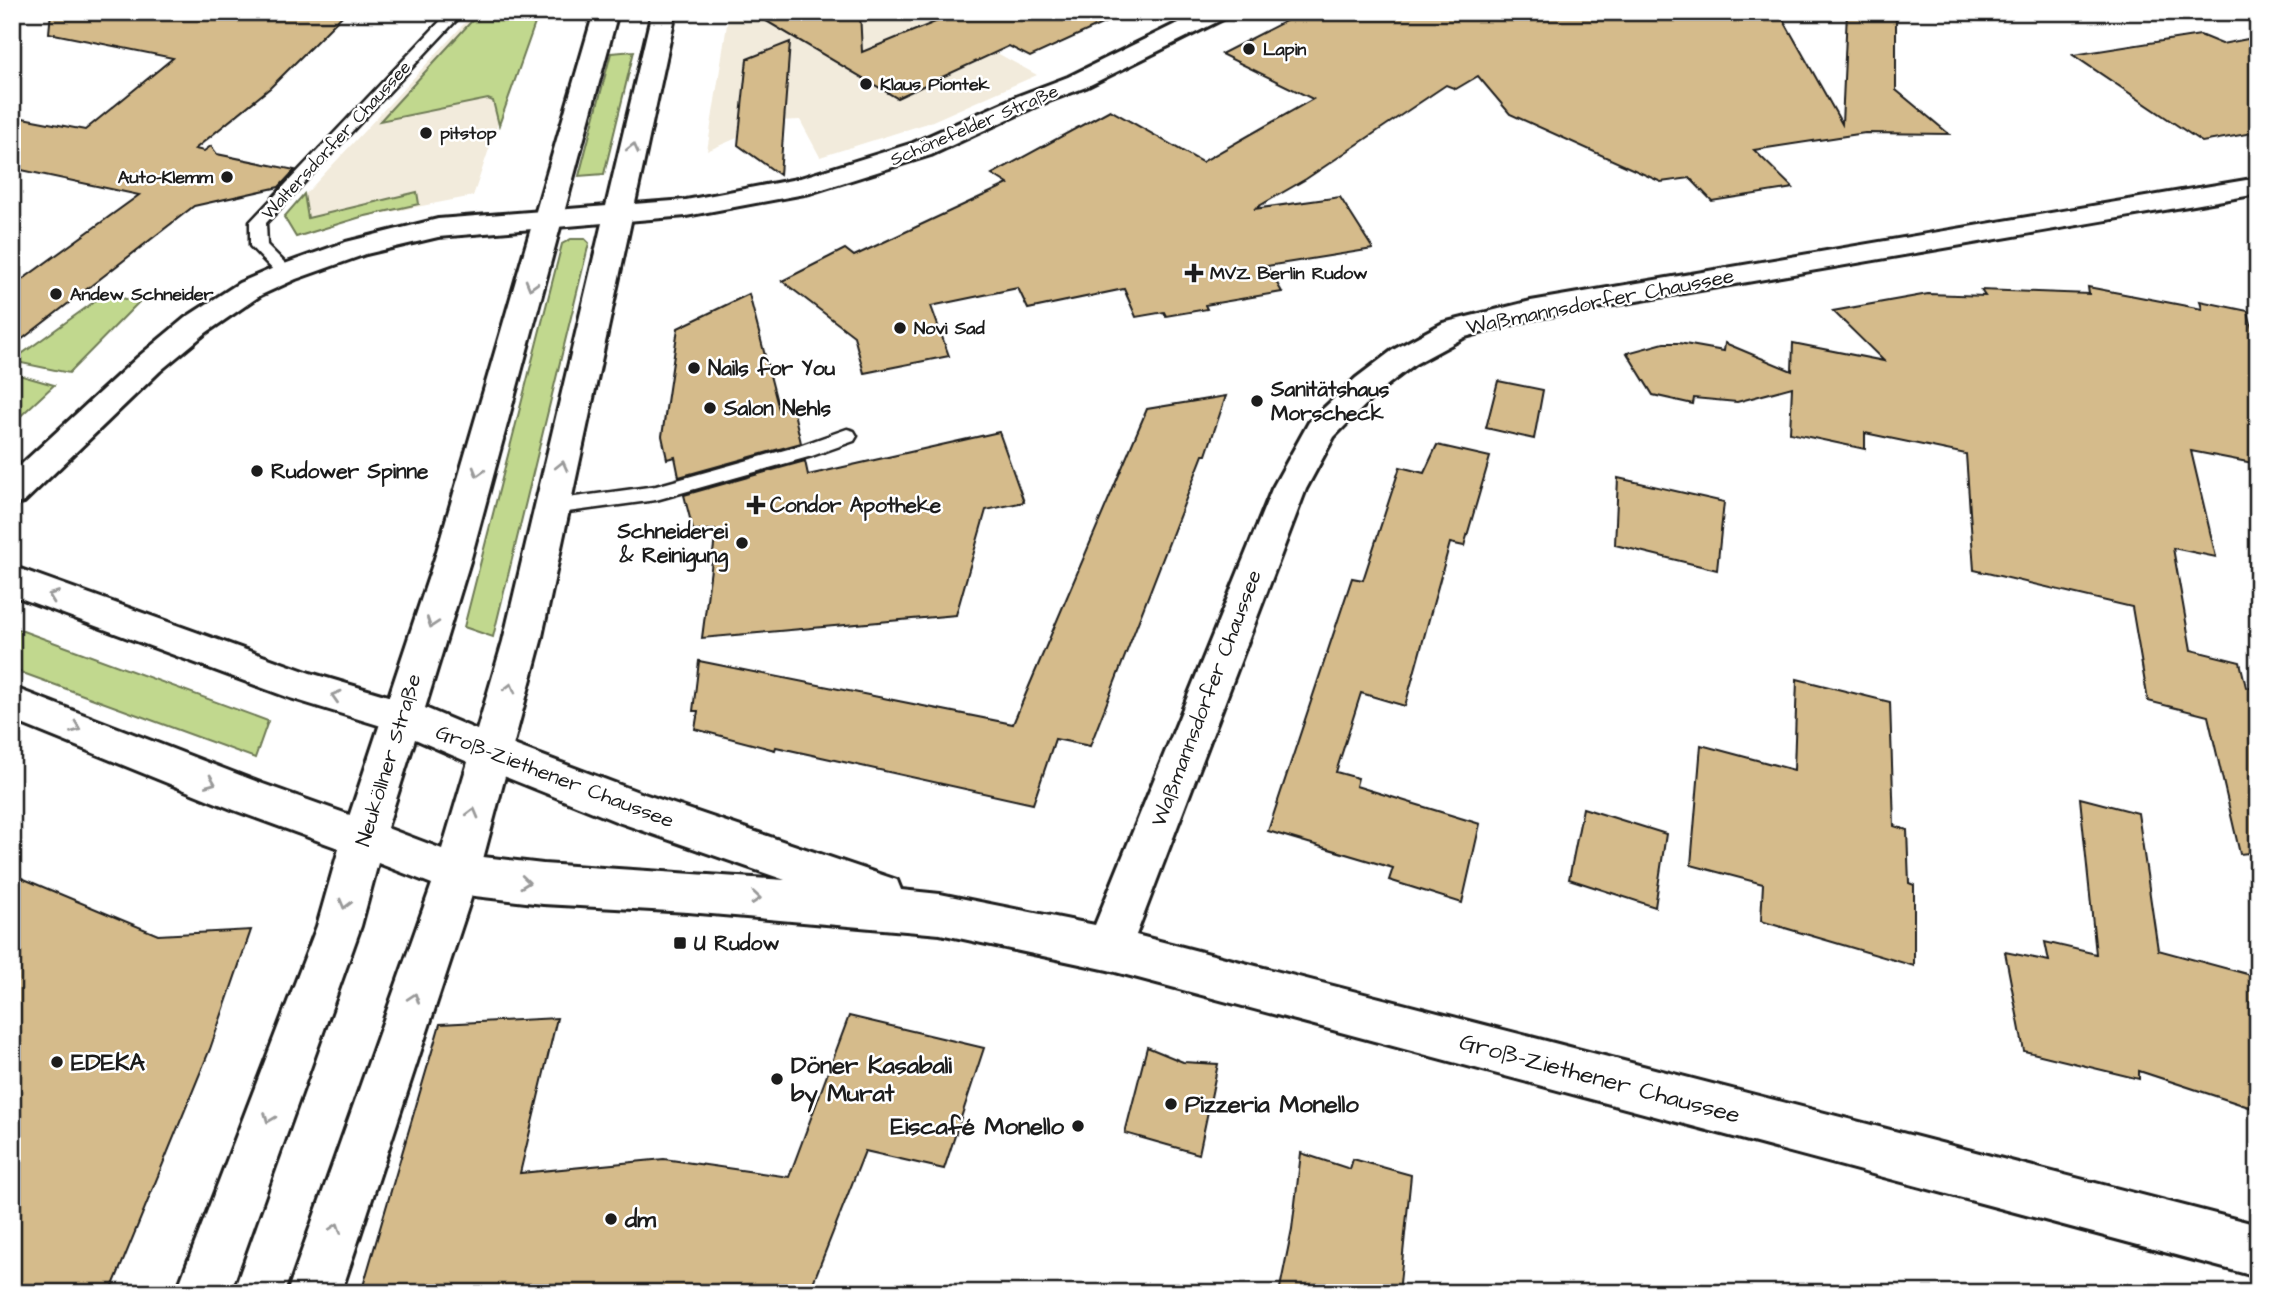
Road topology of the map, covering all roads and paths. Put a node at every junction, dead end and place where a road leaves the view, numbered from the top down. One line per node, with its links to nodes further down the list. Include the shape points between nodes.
1 (457, 12): 9 (lane, Waltersdorfer Chaussee, via 258,222 259,246)
2 (607, 12): 5 (street)
3 (664, 12): 5 (street)
4 (1219, 12): 7 (street, Schönefelder Straße, via 1077,82 922,149 860,170 758,195)
5 (626, 42): 7 (street, one-way to 5); 8 (street)
6 (2258, 186): 20 (street, Waßmannsdorfer Chaussee, via 1531,310 1454,330 1404,357 1321,430 1289,489)
7 (619, 215): 8 (street, Schönefelder Straße); 12 (street, one-way to 7)
8 (549, 219): 9 (street, via 438,228 356,248); 15 (street, Neuköllner Straße, one-way to 15, via 453,558)
9 (286, 273): 11 (street, via 250,289 196,324)
10 (847, 436): 12 (lane, via 656,493)
11 (12, 493)
12 (553, 507): 16 (street, one-way to 12)
13 (12, 580): 15 (street, Groß-Ziethener Chaussee, one-way to 13, via 304,687)
14 (12, 703): 17 (street, Groß-Ziethener Chaussee, one-way to 17)
15 (401, 716): 16 (street, Groß-Ziethener Chaussee); 17 (street, Neuköllner Straße)
16 (490, 753): 18 (street, one-way to 16); 19 (street, Groß-Ziethener Chaussee, via 621,804)
17 (363, 838): 18 (street, Groß-Ziethener Chaussee); 22 (street, Neuköllner Straße, one-way to 22, via 339,926)
18 (457, 874): 19 (street, Groß-Ziethener Chaussee, one-way to 19); 23 (street, one-way to 18)
19 (940, 914): 20 (street, Groß-Ziethener Chaussee)
20 (1108, 949): 21 (street, Groß-Ziethener Chaussee)
21 (2258, 1251)
22 (203, 1293)
23 (314, 1293)

